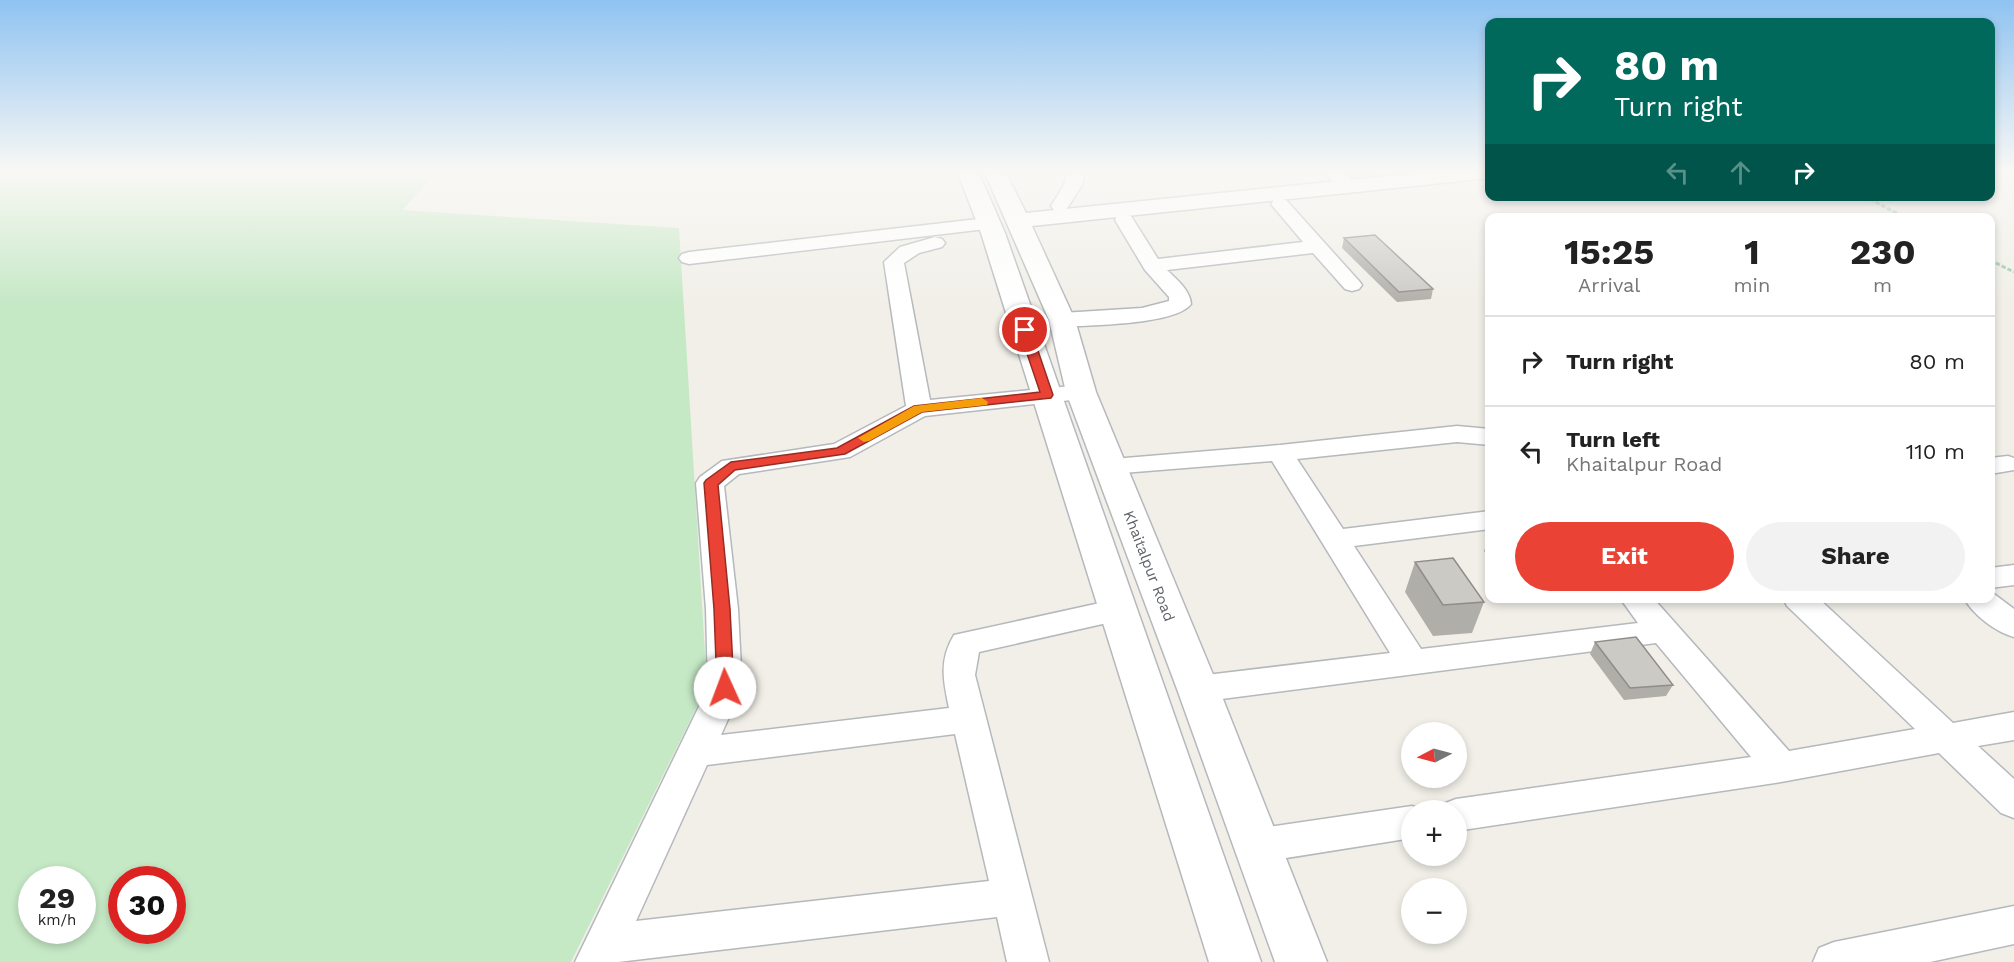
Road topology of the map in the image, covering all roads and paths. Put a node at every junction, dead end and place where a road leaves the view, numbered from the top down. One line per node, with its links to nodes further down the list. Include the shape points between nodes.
1 (1001, 216): 6 (street, Khaitalpur Road)
2 (1004, 216): 6 (street, Khaitalpur Road)
3 (1024, 216): 6 (street)
4 (1113, 216): 6 (street); 10 (street)
5 (1291, 216): 7 (street)
6 (1005, 221): 8 (street); 13 (street, Khaitalpur Road); 14 (street, Khaitalpur Road); 15 (street, via 920,245 901,253 894,262)
7 (1319, 246): 10 (street); 12 (street)
8 (689, 258)
9 (1995, 262): 11 (path)
10 (1152, 266): 13 (street, via 1180,296 1180,304 1173,309)
11 (2014, 272)
12 (1352, 285)
13 (1062, 320): 14 (street, Khaitalpur Road)
14 (1064, 393): 15 (street); 18 (street, Khaitalpur Road); 26 (street, Khaitalpur Road)
15 (919, 409): 34 (street, via 841,451 731,466 711,483 725,688)
16 (1485, 437): 17 (street, via 1457,434)
17 (1280, 453): 18 (street); 20 (street)
18 (1110, 466): 30 (street, Khaitalpur Road)
19 (1485, 521): 20 (street)
20 (1336, 539): 29 (street)
21 (2014, 575): 22 (street)
22 (1995, 577)
23 (1639, 603): 28 (street)
24 (1803, 603): 33 (street)
25 (1986, 603): 27 (street)
26 (1118, 610): 31 (street, via 965,643 958,675); 44 (street, Khaitalpur Road)
27 (2014, 626)
28 (1663, 631): 29 (street); 35 (street)
29 (1413, 663): 30 (street)
30 (1198, 688): 39 (street, Khaitalpur Road)
31 (968, 719): 34 (street); 40 (street)
32 (2014, 726): 33 (street)
33 (1943, 737): 35 (street); 36 (street)
34 (695, 752): 42 (street)
35 (1781, 767): 37 (street)
36 (2014, 802)
37 (1467, 813)
38 (1401, 824): 39 (street)
39 (1255, 846): 45 (street, Khaitalpur Road)
40 (1012, 897): 42 (street); 43 (street)
41 (2014, 925): 46 (street)
42 (600, 953)
43 (1028, 962)
44 (1235, 962)
45 (1301, 962)
46 (1834, 962)

